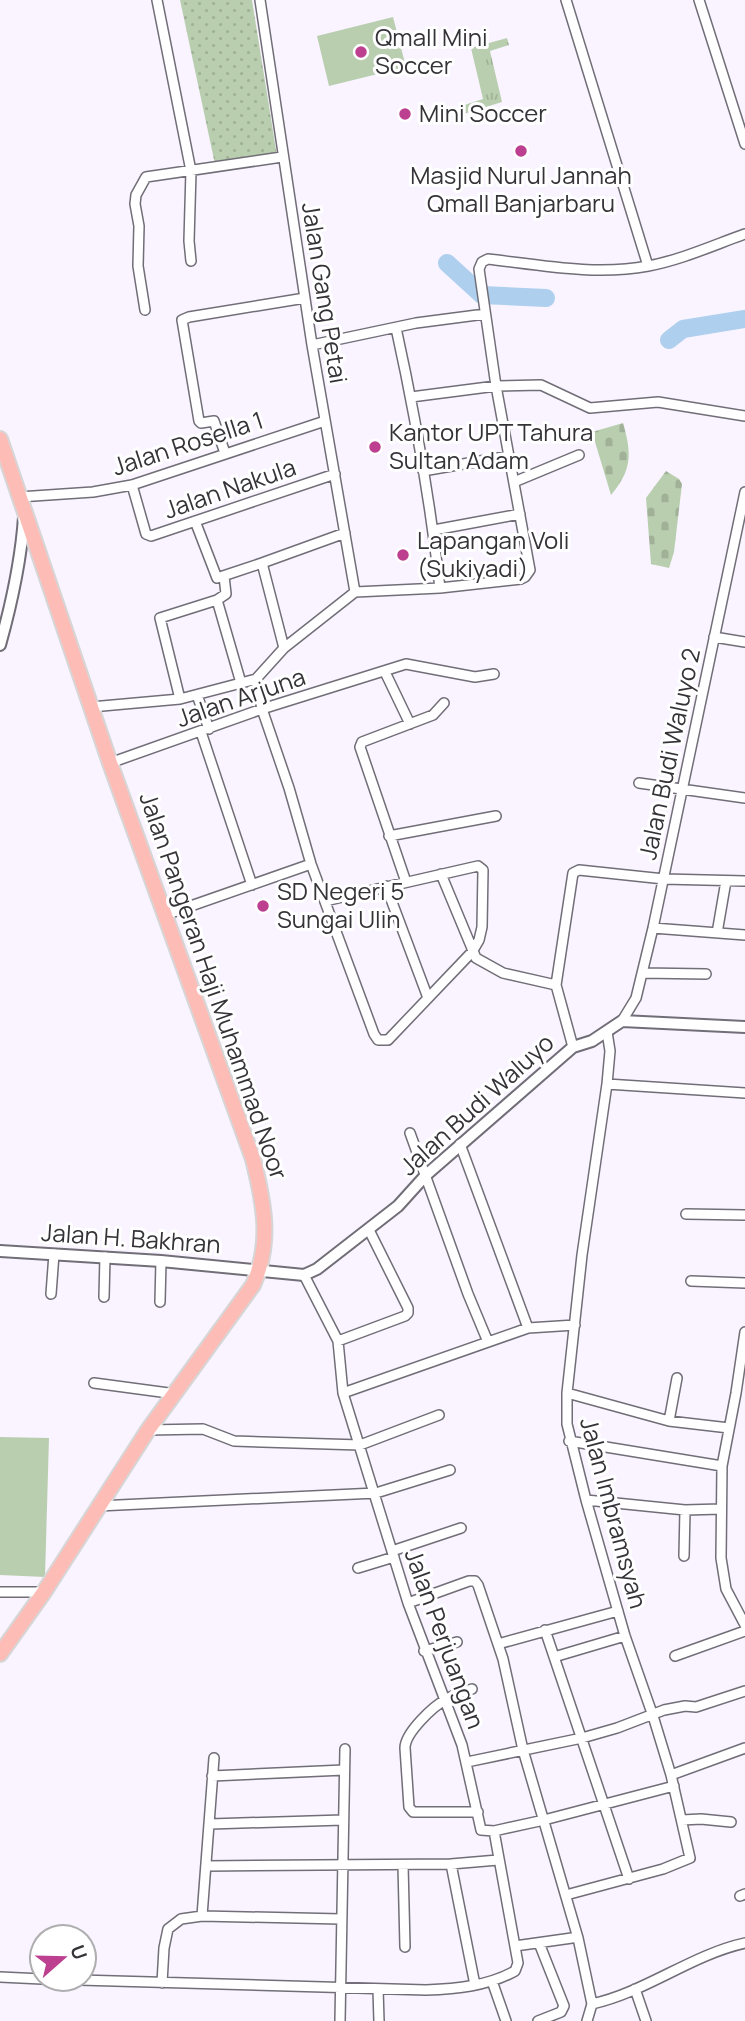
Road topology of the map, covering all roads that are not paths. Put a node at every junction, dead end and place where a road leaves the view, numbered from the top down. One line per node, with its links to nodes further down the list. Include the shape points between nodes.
1 (157, 0): 7 (street)
2 (260, 0): 6 (street, Jalan Gang Petai)
3 (566, 0): 10 (street)
4 (699, 0): 5 (street)
5 (745, 144)
6 (282, 157): 7 (street); 11 (street, Jalan Gang Petai)
7 (191, 171): 9 (street); 12 (street, via 146,177 136,195 138,266)
8 (745, 234): 10 (street)
9 (191, 261)
10 (648, 266): 13 (street, via 582,270 484,260 479,268)
11 (305, 299): 15 (street, Jalan Gang Petai); 21 (street, via 182,320 200,422 215,422)
12 (145, 310)
13 (485, 314): 14 (street); 16 (street)
14 (396, 328): 15 (street); 17 (street)
15 (312, 345): 19 (street, Jalan Gang Petai)
16 (496, 386): 17 (street); 18 (street, via 548,386 590,408 658,402); 23 (street)
17 (411, 397): 24 (street)
18 (745, 416)
19 (325, 421): 21 (street, Jalan Rosella 1); 25 (street, Jalan Gang Petai)
20 (0, 439): 29 (main road, Jalan Pangeran Haji Muhammad Noor)
21 (225, 453): 27 (street, Jalan Rosella 1)
22 (579, 455): 26 (street)
23 (509, 456): 24 (street); 26 (street)
24 (423, 471): 33 (street)
25 (335, 474): 32 (street, Jalan Nakula); 34 (street, Jalan Gang Petai)
26 (514, 482): 31 (street)
27 (132, 485): 29 (street, Jalan Rosella 1); 32 (street, Jalan Nakula, via 148,536)
28 (745, 492): 35 (street, Jalan Budi Waluyo 2)
29 (19, 497): 30 (main road, Jalan Pangeran Haji Muhammad Noor)
30 (25, 514): 36 (street); 37 (main road, Jalan Pangeran Haji Muhammad Noor)
31 (520, 514): 33 (street); 40 (street, via 530,570 525,577)
32 (195, 521): 39 (street, via 216,577)
33 (434, 530): 40 (street)
34 (345, 533): 38 (street); 41 (street, Jalan Gang Petai)
35 (740, 538): 43 (street, Jalan Budi Waluyo 2)
36 (21, 559): 37 (street, via 34,555); 45 (street)
37 (41, 559): 54 (main road, Jalan Pangeran Haji Muhammad Noor)
38 (262, 563): 39 (street); 46 (street)
39 (224, 576): 42 (street, via 226,594)
40 (440, 588): 41 (street)
41 (355, 592): 46 (street)
42 (217, 600): 50 (street); 52 (street, via 160,618)
43 (714, 637): 44 (street); 60 (street, Jalan Budi Waluyo 2)
44 (745, 642)
45 (0, 645)
46 (284, 648): 49 (street)
47 (386, 672): 48 (street, Jalan Arjuna, via 406,664 475,677); 55 (street, Jalan Arjuna); 56 (street)
48 (494, 674)
49 (256, 679): 50 (street); 55 (street)
50 (241, 683): 51 (street)
51 (197, 695): 52 (street); 57 (street)
52 (180, 699): 54 (street)
53 (444, 704): 56 (street, via 438,712)
54 (91, 707): 58 (main road, Jalan Pangeran Haji Muhammad Noor)
55 (262, 709): 57 (street, Jalan Arjuna); 64 (street)
56 (410, 724): 63 (street, via 359,747)
57 (205, 731): 58 (street, Jalan Arjuna); 70 (street)
58 (110, 763): 73 (main road, Jalan Pangeran Haji Muhammad Noor)
59 (639, 783): 60 (street)
60 (682, 789): 61 (street); 66 (street, Jalan Budi Waluyo 2)
61 (745, 798)
62 (496, 816): 63 (street)
63 (389, 836): 69 (street)
64 (311, 864): 70 (street); 72 (street)
65 (441, 874): 69 (street); 77 (street); 77 (street, via 478,866 483,870 482,927)
66 (664, 879): 67 (street); 74 (street, Jalan Budi Waluyo 2); 80 (street, via 579,870 571,876)
67 (726, 881): 68 (street); 75 (street)
68 (745, 881)
69 (406, 882): 71 (street)
70 (252, 885): 73 (street)
71 (386, 887): 72 (street); 81 (street)
72 (325, 901): 81 (street, via 378,1040 387,1040)
73 (165, 915): 98 (main road, Jalan Pangeran Haji Muhammad Noor, via 253,1159 265,1226)
74 (653, 928): 75 (street); 78 (street, Jalan Budi Waluyo 2)
75 (717, 933): 76 (street)
76 (745, 935)
77 (472, 952): 80 (street, via 503,973); 81 (street)
78 (643, 973): 79 (street); 82 (street, Jalan Budi Waluyo 2, via 636,998)
79 (706, 974)
80 (556, 985): 85 (street)
81 (428, 998)
82 (622, 1021): 83 (street); 84 (street, Jalan Budi Waluyo)
83 (745, 1027)
84 (607, 1032): 85 (street, Jalan Budi Waluyo); 86 (street, Jalan Imbramsyah)
85 (573, 1047): 89 (street, Jalan Budi Waluyo)
86 (607, 1084): 87 (street); 105 (street, Jalan Imbramsyah)
87 (745, 1093)
88 (410, 1133): 90 (street)
89 (460, 1144): 90 (street, Jalan Budi Waluyo); 106 (street)
90 (426, 1175): 93 (street, Jalan Budi Waluyo); 109 (street)
91 (686, 1214): 92 (street)
92 (745, 1215)
93 (369, 1230): 99 (street, Jalan Budi Waluyo); 108 (street, via 408,1313)
94 (0, 1251): 95 (street, Jalan H. Bakhran)
95 (54, 1254): 96 (street, Jalan H. Bakhran); 102 (street)
96 (105, 1257): 97 (street, Jalan H. Bakhran); 103 (street)
97 (161, 1261): 98 (street, Jalan H. Bakhran); 104 (street)
98 (259, 1270): 99 (street); 114 (main road, Jalan Pangeran Haji Muhammad Noor)
99 (304, 1275): 108 (street, Jalan Perjuangan)
100 (691, 1281): 101 (street)
101 (745, 1283)
102 (51, 1294)
103 (104, 1297)
104 (160, 1302)
105 (575, 1325): 106 (street); 113 (street, Jalan Imbramsyah)
106 (528, 1328): 109 (street)
107 (745, 1332): 117 (street)
108 (338, 1341): 112 (street, Jalan Perjuangan)
109 (488, 1342): 112 (street)
110 (677, 1378): 116 (street)
111 (94, 1383): 114 (street)
112 (343, 1393): 120 (street, Jalan Perjuangan)
113 (567, 1393): 116 (street); 119 (street, Jalan Imbramsyah)
114 (176, 1394): 118 (main road, Jalan Pangeran Haji Muhammad Noor)
115 (439, 1415): 120 (street)
116 (669, 1421): 117 (street)
117 (729, 1428): 121 (street)
118 (148, 1430): 120 (street, via 203,1429 234,1441); 125 (main road, Jalan Pangeran Haji Muhammad Noor)
119 (569, 1441): 121 (street); 124 (street, Jalan Imbramsyah)
120 (360, 1445): 123 (street, Jalan Perjuangan)
121 (722, 1466): 126 (street)
122 (450, 1470): 123 (street)
123 (376, 1493): 125 (street); 129 (street, Jalan Perjuangan)
124 (586, 1500): 127 (street); 135 (street, Jalan Imbramsyah)
125 (98, 1506): 133 (main road, Jalan Pangeran Haji Muhammad Noor)
126 (721, 1509): 127 (street); 136 (street, via 724,1581)
127 (685, 1510): 130 (street)
128 (461, 1528): 129 (street)
129 (393, 1554): 131 (street); 134 (street, Jalan Perjuangan)
130 (684, 1556)
131 (358, 1568)
132 (0, 1592): 133 (street)
133 (44, 1592): 143 (main road, Jalan Pangeran Haji Muhammad Noor)
134 (408, 1603): 141 (street, via 475,1581); 142 (street, Jalan Perjuangan)
135 (618, 1611): 137 (street); 139 (street, Jalan Imbramsyah)
136 (745, 1625)
137 (545, 1630): 141 (street); 145 (street)
138 (745, 1631): 144 (street)
139 (625, 1636): 145 (street); 149 (street, Jalan Imbramsyah)
140 (457, 1643): 142 (street)
141 (499, 1644): 153 (street)
142 (424, 1651): 148 (street, Jalan Perjuangan)
143 (0, 1654)
144 (675, 1656)
145 (554, 1657): 150 (street)
146 (472, 1689): 148 (street)
147 (745, 1691): 149 (street)
148 (444, 1699): 155 (street, Jalan Perjuangan); 161 (street, via 405,1741 409,1807 415,1814)
149 (653, 1716): 150 (street); 157 (street, Jalan Imbramsyah)
150 (582, 1738): 153 (street); 160 (street)
151 (745, 1748): 157 (street)
152 (345, 1749): 156 (street)
153 (523, 1750): 155 (street); 164 (street)
154 (214, 1759): 158 (street)
155 (467, 1762): 161 (street, Jalan Perjuangan)
156 (344, 1770): 158 (street); 163 (street)
157 (671, 1775): 159 (street, Jalan Imbramsyah)
158 (212, 1776): 166 (street)
159 (674, 1787): 160 (street); 162 (street, Jalan Imbramsyah)
160 (606, 1804): 164 (street); 173 (street)
161 (478, 1812): 167 (street, Jalan Perjuangan, via 481,1830)
162 (682, 1819): 165 (street); 173 (street, Jalan Imbramsyah, via 689,1860)
163 (343, 1820): 166 (street); 172 (street)
164 (544, 1820): 167 (street); 174 (street)
165 (731, 1822)
166 (211, 1824): 171 (street)
167 (494, 1831): 168 (street)
168 (498, 1860): 169 (street); 180 (street)
169 (451, 1864): 170 (street); 187 (street)
170 (403, 1865): 172 (street); 181 (street)
171 (207, 1866): 172 (street); 175 (street)
172 (343, 1866): 176 (street)
173 (629, 1879): 174 (street)
174 (566, 1895): 191 (street)
175 (202, 1916): 176 (street); 186 (street, via 181,1919 168,1929)
176 (341, 1919): 188 (street)
177 (572, 1938): 178 (street)
178 (539, 1943): 180 (street); 195 (street, via 564,2007)
179 (745, 1943): 190 (street, via 709,1954)
180 (515, 1946): 185 (street, via 517,1968)
181 (405, 1947)
182 (0, 1978): 183 (street)
183 (28, 1979)
184 (98, 1981): 186 (street)
185 (492, 1981): 187 (street); 194 (street)
186 (162, 1983): 188 (street)
187 (475, 1985): 189 (street)
188 (339, 1987): 189 (street); 192 (street)
189 (379, 1989): 193 (street)
190 (635, 1989): 191 (street); 197 (street)
191 (592, 2004): 196 (street)
192 (340, 2021)
193 (379, 2021)
194 (506, 2021)
195 (538, 2021)
196 (587, 2021)
197 (646, 2021)

